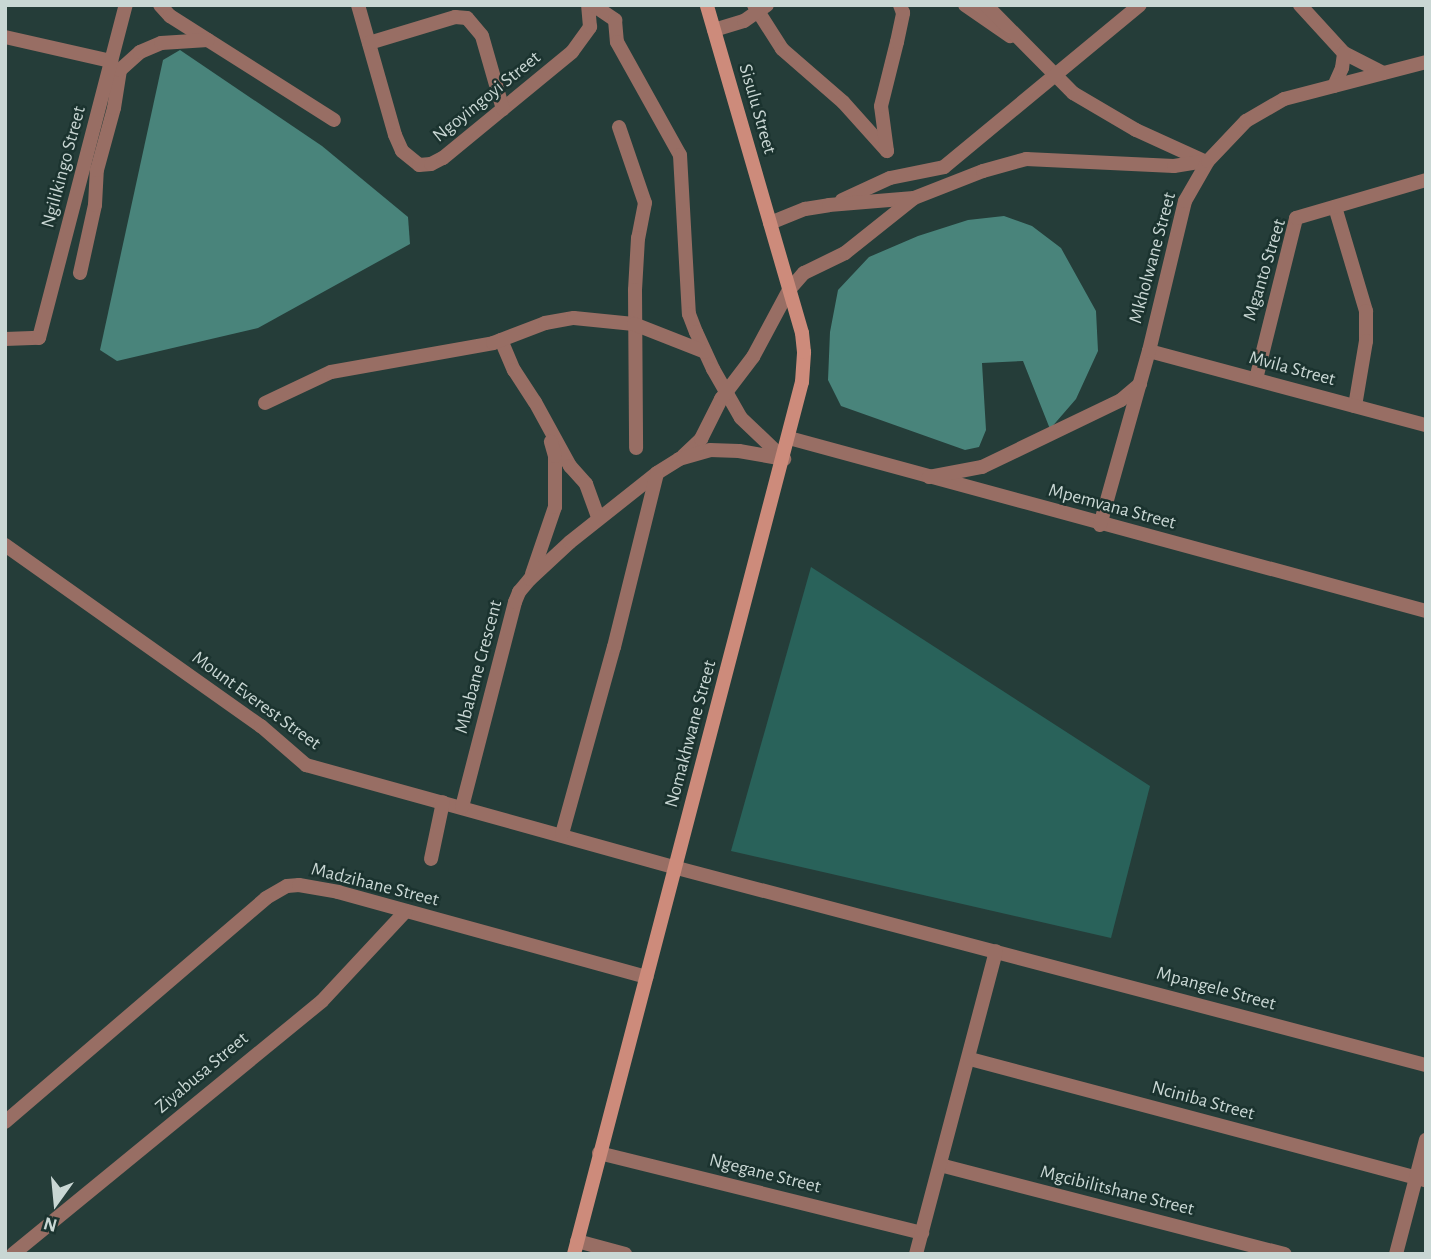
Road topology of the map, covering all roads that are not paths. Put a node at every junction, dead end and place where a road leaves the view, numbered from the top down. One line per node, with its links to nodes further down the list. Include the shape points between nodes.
1 (126, 5): 21 (street, Ngilikingo Street)
2 (160, 5): 18 (street)
3 (358, 5): 19 (street, Ngoyingoyi Street)
4 (471, 5): 14 (street)
5 (587, 5): 26 (street, Ngoyingoyi Street, via 590,27 584,38)
6 (593, 5): 41 (street, via 615,20 617,43 680,155 689,314)
7 (707, 5): 15 (street, Sisulu Street)
8 (900, 5): 13 (street, via 903,13 881,106 887,151 843,102 782,49)
9 (965, 5): 17 (street)
10 (986, 5): 17 (street)
11 (1140, 5): 24 (street)
12 (1300, 5): 20 (street)
13 (760, 7): 15 (street, via 744,21)
14 (475, 25): 19 (street, via 467,18 454,17); 26 (street)
15 (714, 30): 34 (street, Sisulu Street)
16 (5, 37): 21 (street)
17 (1018, 39): 24 (street)
18 (208, 40): 27 (street); 35 (street, via 161,43 140,52 120,70)
19 (369, 43): 26 (street, Ngoyingoyi Street, via 395,135 402,151 419,164 443,158)
20 (1344, 53): 23 (street); 25 (street)
21 (111, 61): 38 (street, Ngilikingo Street, via 39,338)
22 (1426, 62): 23 (street, Mkholwane Street)
23 (1383, 73): 25 (street, Mkholwane Street)
24 (1055, 76): 29 (street, via 1100,111); 32 (street, via 944,167 890,178)
25 (1334, 86): 29 (street, Mkholwane Street, via 1265,108)
26 (503, 108)
27 (334, 120)
28 (619, 127): 37 (street, via 645,203)
29 (1206, 162): 31 (street, via 1174,166 1026,159); 40 (street, Mkholwane Street, via 1185,201)
30 (1426, 180): 33 (street, Mganto Street)
31 (914, 198): 32 (street); 36 (street, via 845,253 804,273)
32 (834, 205): 34 (street, via 805,209)
33 (1335, 206): 42 (street, Mganto Street, via 1296,218); 46 (street, via 1366,312)
34 (769, 223): 36 (street, Nomakhwane Street)
35 (80, 273)
36 (789, 290): 44 (street, via 753,356); 49 (street, Nomakhwane Street, via 804,352)
37 (634, 324): 39 (street, via 574,318 545,323); 41 (street); 50 (street)
38 (5, 339)
39 (501, 340): 45 (street, via 331,372); 47 (street)
40 (1149, 351): 42 (street, Mvila Street); 43 (street, Mkholwane Street)
41 (705, 352): 44 (street)
42 (1256, 379): 46 (street, Mvila Street)
43 (1140, 384): 54 (street, via 1121,400 982,467); 56 (street, Mkholwane Street)
44 (727, 391): 51 (street, via 701,439); 52 (street, via 741,418)
45 (265, 403)
46 (1355, 406): 48 (street, Mvila Street)
47 (547, 424): 55 (street, via 570,466 586,484); 58 (street, via 555,456 555,507)
48 (1426, 425)
49 (789, 438): 52 (street, Nomakhwane Street); 54 (street, Mpemvana Street)
50 (636, 448)
51 (679, 459): 52 (street, Mbabane Crescent, via 709,450); 53 (street, Mbabane Crescent)
52 (784, 459): 64 (street, Nomakhwane Street)
53 (657, 473): 55 (street, Mbabane Crescent); 62 (street)
54 (929, 478): 56 (street, Mpemvana Street)
55 (599, 519): 58 (street, Mbabane Crescent)
56 (1100, 524): 59 (street, Mpemvana Street)
57 (5, 545): 60 (street, Mount Everest Street, via 261,726 306,765)
58 (530, 579): 61 (street, Mbabane Crescent, via 515,602)
59 (1426, 611)
60 (443, 802): 61 (street, Mount Everest Street); 63 (street)
61 (462, 807): 62 (street, Mount Everest Street)
62 (562, 834): 64 (street, Mount Everest Street)
63 (431, 859)
64 (677, 868): 66 (street, Mpangele Street); 67 (street, Nomakhwane Street)
65 (406, 911): 67 (street, Madzihane Street); 70 (street, Madzihane Street, via 309,886 277,891); 77 (street, Ziyabusa Street, via 322,1000)
66 (996, 951): 68 (street); 69 (street, Mpangele Street)
67 (647, 977): 72 (street, Nomakhwane Street)
68 (970, 1059): 73 (street); 74 (street, Nciniba Street)
69 (1426, 1065)
70 (5, 1122)
71 (1426, 1140): 74 (street)
72 (600, 1153): 75 (street, Ngegane Street); 76 (street, Nomakhwane Street)
73 (940, 1165): 75 (street); 80 (street, Mgcibilitshane Street)
74 (1421, 1178): 81 (street)
75 (922, 1233): 79 (street)
76 (575, 1247): 78 (street)
77 (13, 1254)
78 (625, 1254)
79 (916, 1254)
80 (1285, 1254)
81 (1396, 1254)

